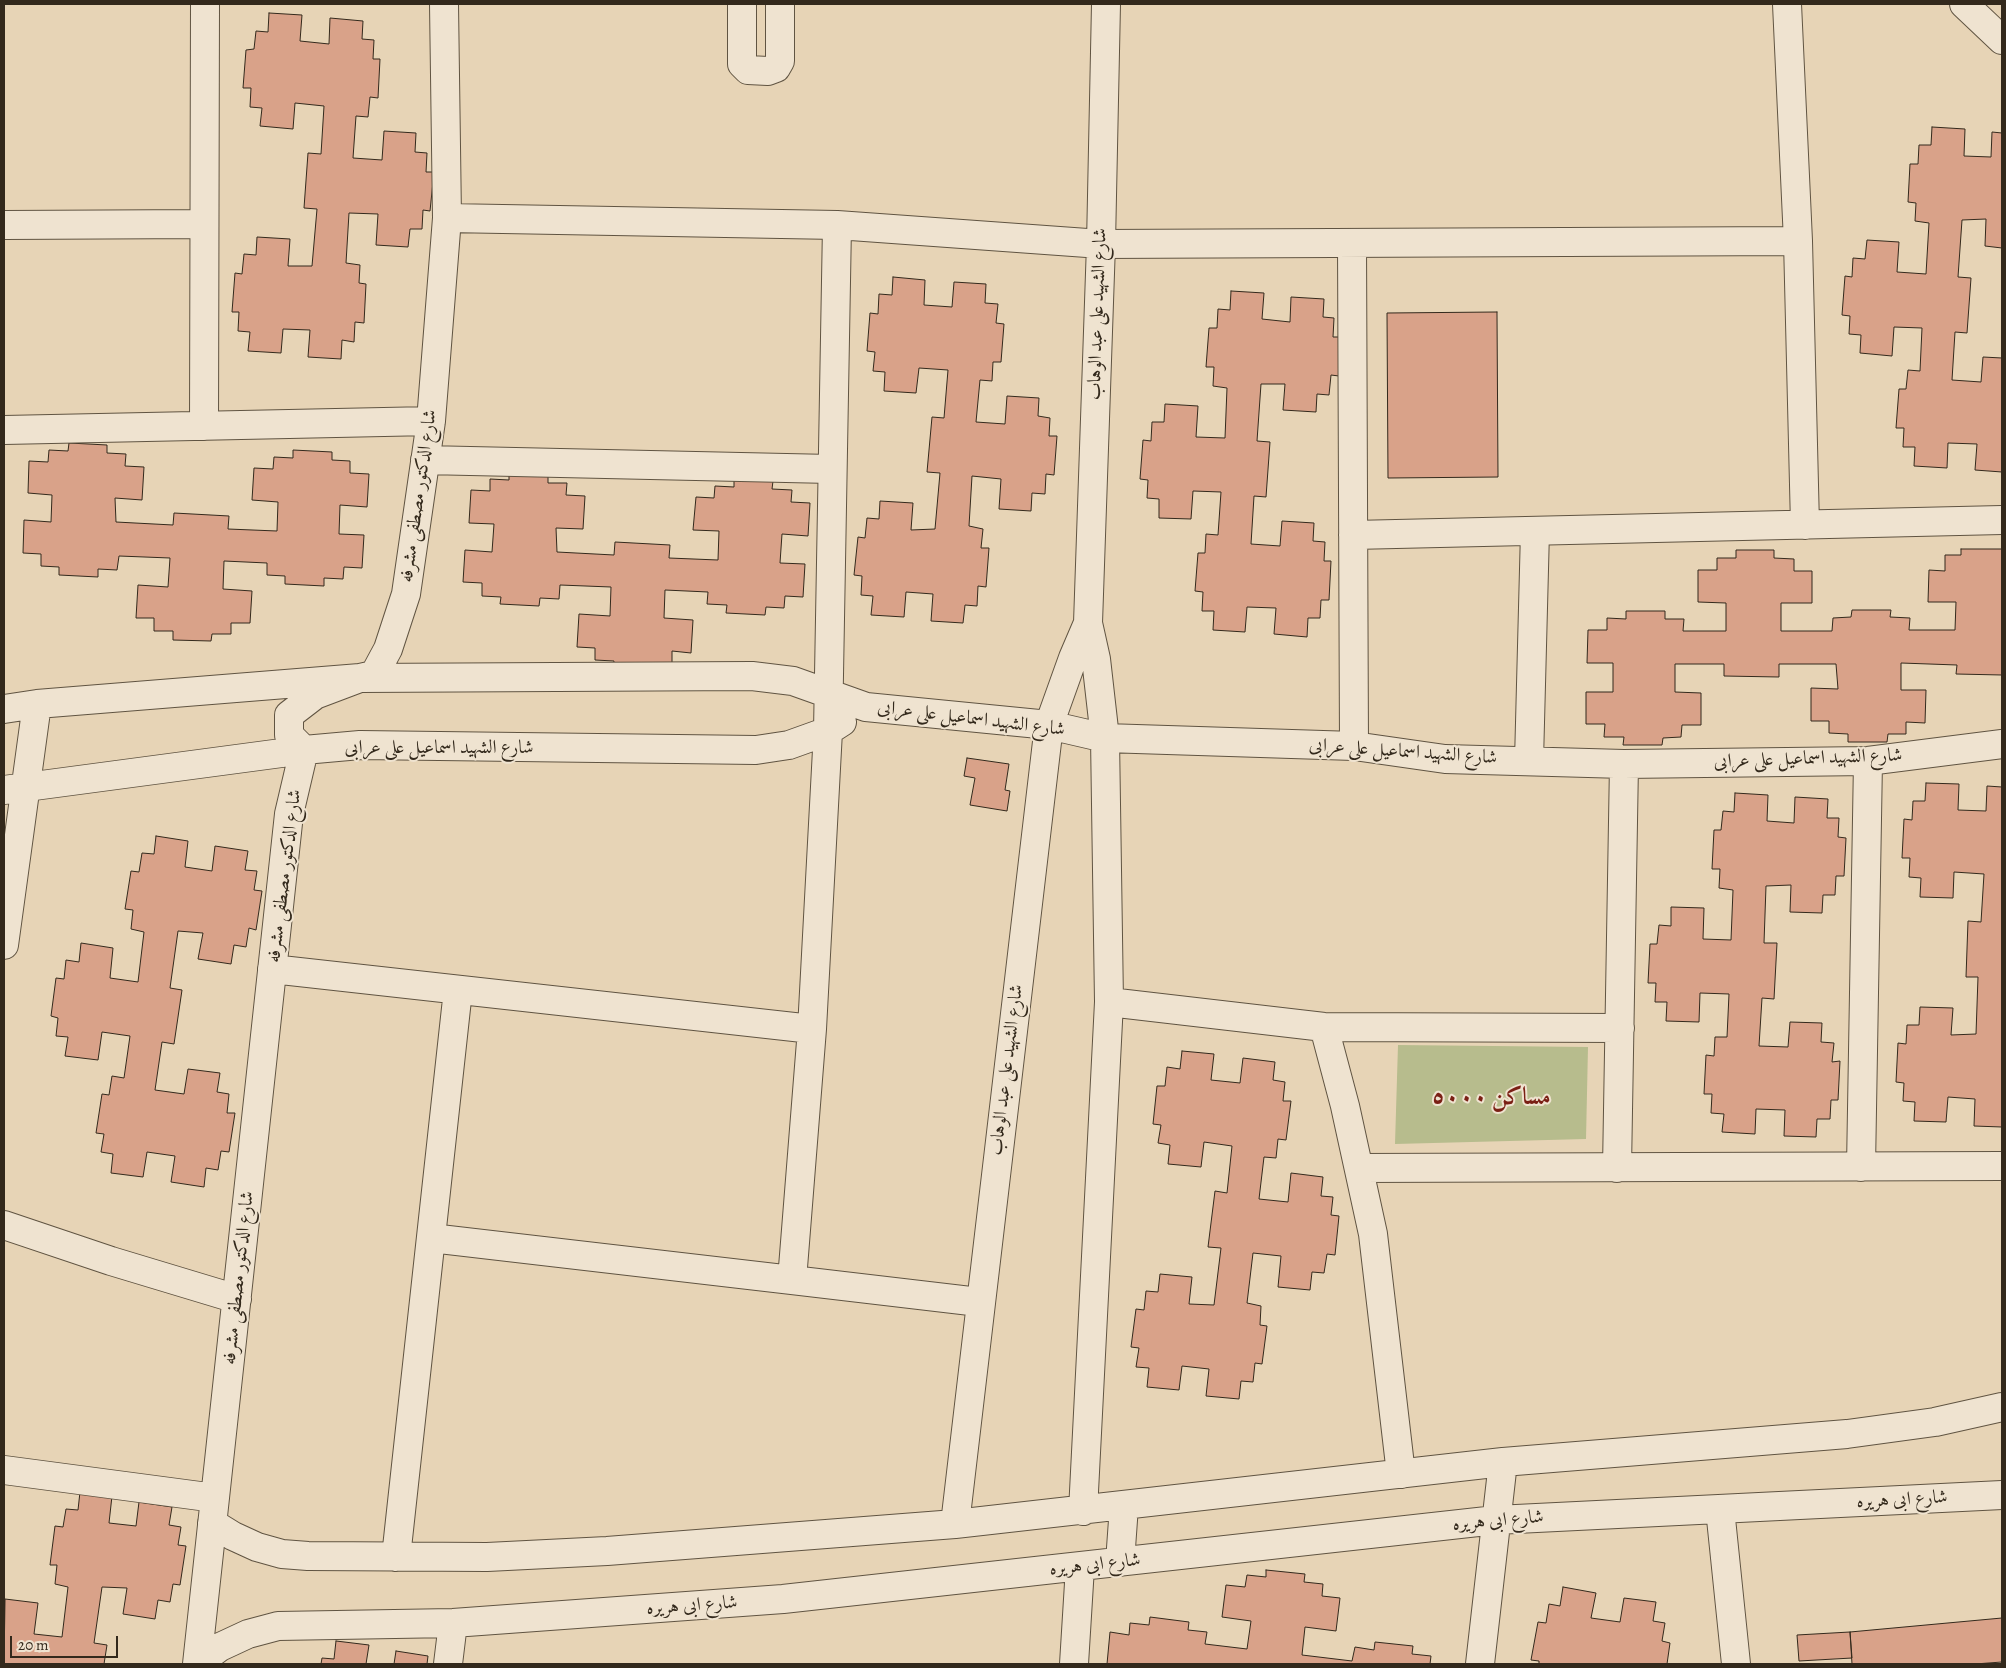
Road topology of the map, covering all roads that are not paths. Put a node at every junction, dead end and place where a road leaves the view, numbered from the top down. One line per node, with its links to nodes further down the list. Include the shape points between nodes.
1 (205, 4): 10 (street)
2 (444, 4): 9 (street, شارع الدكتور مصطفى مشرفه)
3 (742, 4): 4 (street, via 742,64 748,70 760,71 772,70 779,65)
4 (780, 4)
5 (1106, 4): 15 (street, شارع الشهيد على عبد الوهاب)
6 (1786, 4): 13 (street)
7 (1964, 4): 8 (street)
8 (2002, 40)
9 (447, 218): 12 (street); 16 (street, شارع الدكتور مصطفى مشرفه)
10 (204, 224): 11 (street); 17 (street)
11 (4, 225)
12 (837, 225): 15 (street); 20 (street)
13 (1798, 241): 14 (street); 22 (street)
14 (1352, 243): 15 (street); 24 (street)
15 (1101, 244): 25 (street, شارع الشهيد على عبد الوهاب)
16 (431, 421): 17 (street); 19 (street, شارع الدكتور مصطفى مشرفه)
17 (204, 426): 18 (street)
18 (4, 430)
19 (425, 460): 20 (street); 26 (street, شارع الدكتور مصطفى مشرفه, via 406,594 398,622 374,675)
20 (831, 469): 27 (street)
21 (2002, 520): 22 (street)
22 (1805, 525): 23 (street)
23 (1535, 531): 24 (street); 37 (street)
24 (1352, 535): 35 (street)
25 (1088, 623): 31 (street, شارع الشهيد على عبد الوهاب); 33 (street, شارع الشهيد على عبد الوهاب, via 1096,659)
26 (360, 678): 27 (street, شارع الشهيد اسماعيل على عرابى, via 752,676 793,681); 28 (street, شارع الشهيد اسماعيل على عرابى); 36 (street, شارع الدكتور مصطفى مشرفه, via 315,695 289,715 289,734)
27 (828, 692): 29 (street, شارع الشهيد اسماعيل على عرابى); 32 (street)
28 (37, 704): 30 (street, شارع الشهيد اسماعيل على عرابى); 40 (street)
29 (866, 707): 31 (street, شارع الشهيد اسماعيل على عرابى); 32 (street, شارع الشهيد اسماعيل على عرابى)
30 (4, 709)
31 (1049, 724): 33 (street, شارع الشهيد اسماعيل على عرابى); 56 (street, شارع الشهيد على عبد الوهاب)
32 (828, 731): 36 (street, شارع الشهيد اسماعيل على عرابى, via 790,745 729,751 360,745); 47 (street)
33 (1105, 738): 35 (street, شارع الشهيد اسماعيل على عرابى); 44 (street, شارع الشهيد على عبد الوهاب)
34 (2002, 744): 38 (street, شارع الشهيد اسماعيل على عرابى)
35 (1354, 746): 37 (street, شارع الشهيد اسماعيل على عرابى, via 1445,759)
36 (304, 750): 40 (street, شارع الشهيد اسماعيل على عرابى); 42 (street, شارع الدكتور مصطفى مشرفه, via 290,814)
37 (1529, 761): 39 (street, شارع الشهيد اسماعيل على عرابى)
38 (1868, 761): 39 (street, شارع الشهيد اسماعيل على عرابى); 49 (street)
39 (1624, 764): 46 (street)
40 (15, 788): 41 (street)
41 (4, 945)
42 (272, 969): 43 (street); 55 (street, شارع الدكتور مصطفى مشرفه)
43 (458, 990): 47 (street); 53 (street)
44 (1109, 1002): 45 (street); 65 (street, شارع الشهيد على عبد الوهاب)
45 (1324, 1027): 46 (street); 50 (street)
46 (1620, 1028): 51 (street)
47 (812, 1029): 54 (street)
48 (2002, 1166): 49 (street)
49 (1861, 1167): 51 (street)
50 (1360, 1168): 51 (street); 60 (street, via 1373,1234)
51 (1617, 1168)
52 (4, 1225): 55 (street)
53 (431, 1238): 54 (street); 68 (street)
54 (792, 1280): 56 (street)
55 (237, 1299): 64 (street, شارع الدكتور مصطفى مشرفه)
56 (979, 1302): 67 (street, شارع الشهيد على عبد الوهاب)
57 (2002, 1406): 58 (street, via 1935,1422 1847,1434)
58 (1503, 1462): 60 (street); 66 (street)
59 (4, 1470): 64 (street)
60 (1401, 1474): 62 (street)
61 (2002, 1495): 63 (street, شارع ابى هريره)
62 (1124, 1506): 65 (street); 69 (street)
63 (1720, 1509): 66 (street, شارع ابى هريره); 76 (street)
64 (214, 1511): 68 (street, via 234,1536 282,1554); 72 (street, شارع الدكتور مصطفى مشرفه)
65 (1083, 1511): 67 (street)
66 (1496, 1520): 69 (street, شارع ابى هريره); 75 (street)
67 (955, 1524): 68 (street, via 607,1551 487,1557)
68 (396, 1557)
69 (1120, 1562): 70 (street, شارع ابى هريره)
70 (1080, 1567): 71 (street, شارع ابى هريره, via 783,1599); 74 (street)
71 (453, 1623): 72 (street, شارع ابى هريره, via 278,1626 248,1634 220,1647); 73 (street)
72 (197, 1664)
73 (448, 1664)
74 (1074, 1664)
75 (1480, 1664)
76 (1736, 1664)

